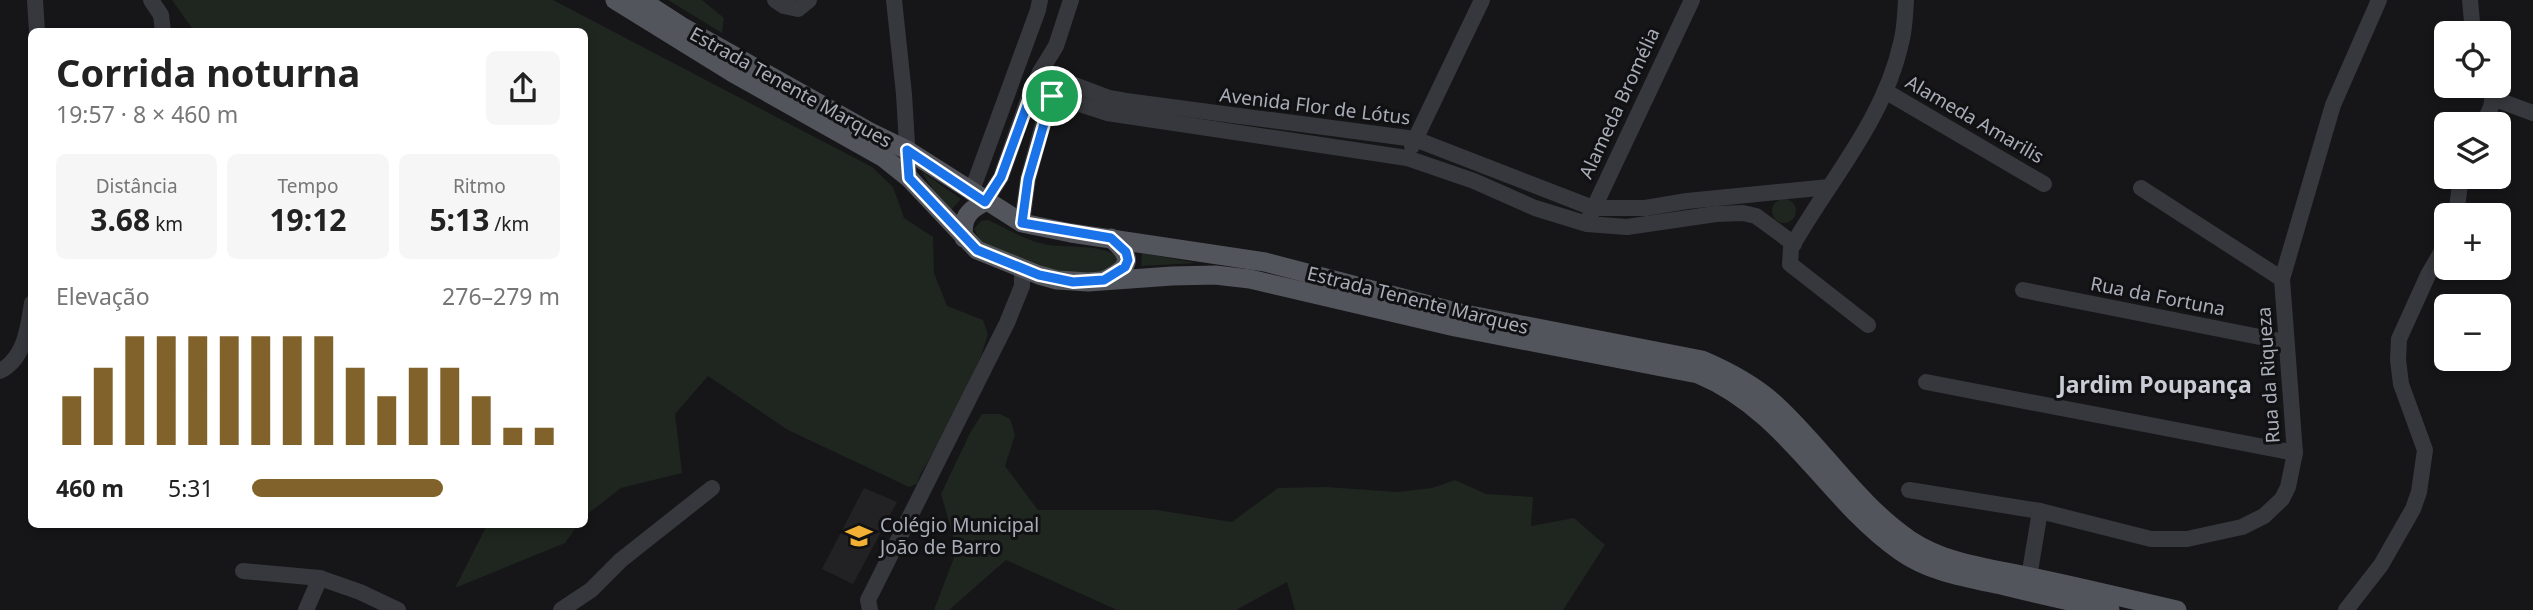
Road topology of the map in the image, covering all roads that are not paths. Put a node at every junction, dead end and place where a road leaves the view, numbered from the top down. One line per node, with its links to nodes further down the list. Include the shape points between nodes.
1 (35, 0): 16 (street)
2 (151, 0): 17 (street, via 161,15)
3 (615, 0): 27 (main road, Estrada Tenente Marques, via 884,158)
4 (641, 0): 25 (main road, Estrada Tenente Marques)
5 (775, 0): 6 (street, via 798,9)
6 (809, 0)
7 (894, 0): 25 (street)
8 (1040, 0): 31 (street)
9 (1071, 0): 18 (street)
10 (1482, 0): 24 (street)
11 (1692, 0): 33 (street, Alameda Bromélia)
12 (1906, 0): 20 (street, via 1901,44)
13 (2379, 0): 42 (street, Rua da Riqueza, via 2333,105)
14 (2470, 0): 15 (street)
15 (2472, 21)
16 (37, 28)
17 (163, 28)
18 (1047, 75): 19 (street); 21 (street); 24 (street, Avenida Flor de Lótus, via 1126,101)
19 (1033, 89): 21 (street, Avenida Flor de Lótus); 31 (street)
20 (1885, 91): 28 (street, Alameda Amarilis); 29 (street, via 1866,131)
21 (1052, 96): 26 (street, Avenida Flor de Lótus, via 1117,115); 32 (street)
22 (2504, 98): 23 (street)
23 (2533, 113)
24 (1415, 139): 26 (street); 33 (street, Avenida Flor de Lótus)
25 (907, 150): 27 (street); 31 (main road, Estrada Tenente Marques)
26 (1407, 158): 35 (street, Avenida Flor de Lótus)
27 (909, 178): 36 (main road, Estrada Tenente Marques)
28 (2044, 184)
29 (1829, 187): 33 (street, Avenida Flor de Lótus, via 1645,208); 38 (street)
30 (2141, 188): 42 (street)
31 (984, 194): 32 (street, via 1003,186 1015,189); 34 (main road, Estrada Tenente Marques); 36 (main road, via 964,219)
32 (1024, 200): 34 (street)
33 (1593, 208): 35 (street, Alameda Bromélia)
34 (1022, 223): 37 (main road, Estrada Tenente Marques)
35 (1587, 224): 38 (street, Avenida Flor de Lótus, via 1627,227 1743,213 1756,216)
36 (964, 238): 40 (main road, Estrada Tenente Marques, via 977,250)
37 (1111, 238): 43 (main road, via 1128,260); 56 (main road, Estrada Tenente Marques, via 1265,262 1460,313 1702,360 1727,370 1774,403 1873,509 1909,540 1949,559)
38 (1794, 244): 47 (street, via 1790,264)
39 (2434, 265): 58 (street, via 2399,339 2401,384 2425,450 2420,492)
40 (1022, 268): 41 (main road, Estrada Tenente Marques); 46 (street, via 1022,286)
41 (1047, 277): 43 (main road, Estrada Tenente Marques, via 1073,282); 46 (street, via 1034,284)
42 (2282, 279): 48 (street, Rua da Riqueza)
43 (1104, 280): 63 (main road, Estrada Tenente Marques, via 1215,275 1250,279 1455,327 1698,374 1765,416 1863,520 1915,560 1947,573)
44 (2024, 290): 48 (street, Rua da Fortuna)
45 (28, 323): 49 (street, via 16,358)
46 (1007, 323): 59 (street)
47 (1868, 325)
48 (2285, 342): 51 (street, Rua da Riqueza)
49 (0, 371)
50 (1926, 382): 51 (street)
51 (2295, 453): 54 (street, Rua da Riqueza, via 2282,499 2264,516 2220,533 2151,539)
52 (712, 488): 62 (street)
53 (1909, 490): 54 (street, Rua da Riqueza)
54 (2040, 511): 56 (street)
55 (243, 571): 57 (street)
56 (2029, 577): 64 (main road, Estrada Tenente Marques)
57 (320, 578): 60 (street); 61 (street)
58 (2362, 603): 65 (street)
59 (865, 607)
60 (306, 610)
61 (398, 610)
62 (561, 610)
63 (2110, 610)
64 (2177, 610)
65 (2346, 610)

